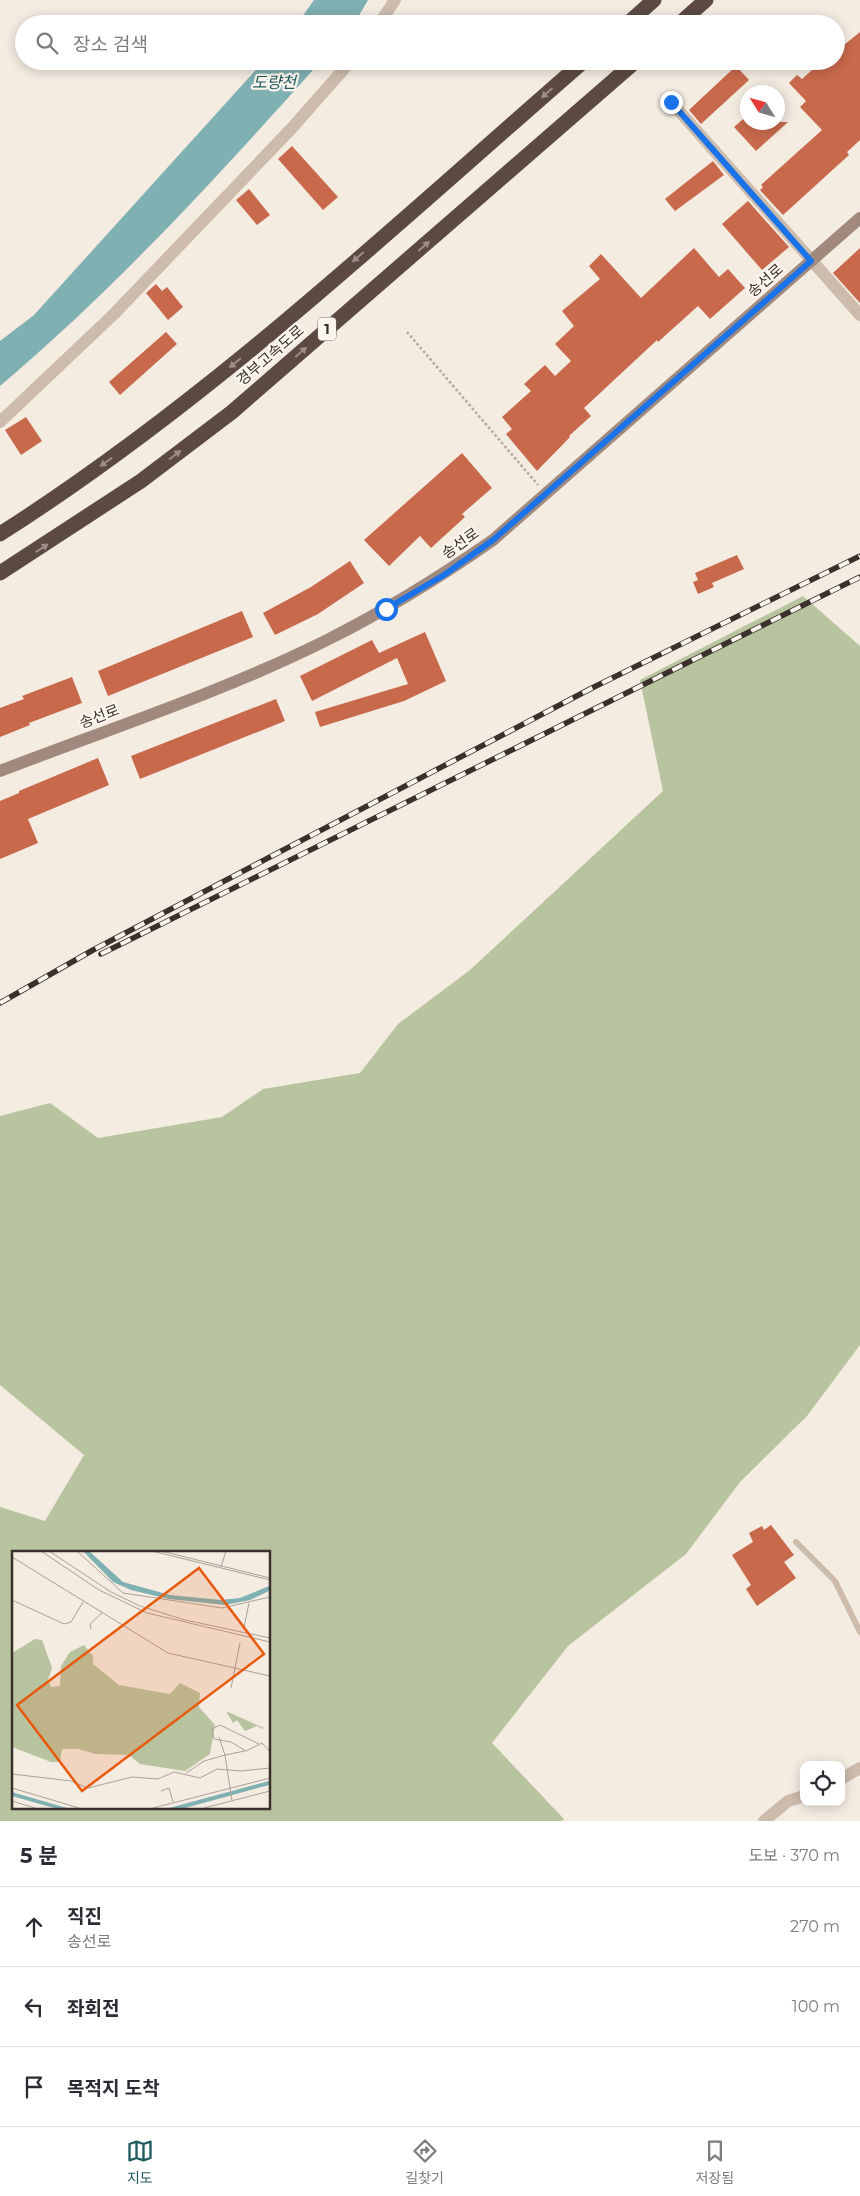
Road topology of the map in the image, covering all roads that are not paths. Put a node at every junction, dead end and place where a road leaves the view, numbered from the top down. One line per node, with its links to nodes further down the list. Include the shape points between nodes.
1 (395, 0): 4 (street)
2 (654, 0): 5 (highway)
3 (706, 0): 6 (highway)
4 (385, 15)
5 (637, 15)
6 (689, 15)
7 (343, 70): 14 (street, via 113,315)
8 (574, 70): 15 (highway, 경부고속도로 / 1, one-way to 15, via 260,342 138,441)
9 (626, 70): 16 (highway, 경부고속도로 / 1, one-way to 9, via 141,481 232,412)
10 (671, 102): 12 (street)
11 (860, 218): 12 (main road, 송선로)
12 (811, 261): 13 (street); 17 (main road, 송선로, via 493,540 444,575 326,640 211,690)
13 (860, 315)
14 (0, 422)
15 (0, 534)
16 (0, 573)
17 (0, 771)
18 (796, 1542): 19 (lane, via 835,1581)
19 (860, 1632)
20 (860, 1768): 21 (street)
21 (845, 1777)
22 (800, 1797): 23 (street, via 788,1801)
23 (764, 1821)

